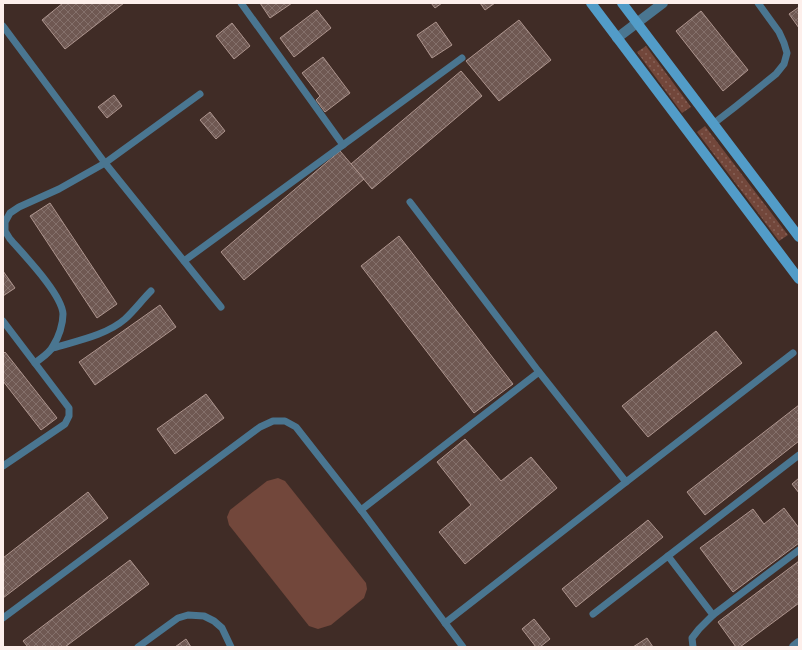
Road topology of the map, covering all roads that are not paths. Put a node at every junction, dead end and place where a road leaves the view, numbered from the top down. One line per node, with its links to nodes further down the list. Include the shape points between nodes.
1 (241, 3): 12 (lane)
2 (590, 3): 8 (street)
3 (622, 3): 6 (street)
4 (663, 3): 6 (street)
5 (758, 3): 11 (lane, via 784,43 784,64 776,74)
6 (637, 23): 8 (street); 11 (street)
7 (3, 27): 13 (lane)
8 (617, 38): 17 (street)
9 (462, 58): 12 (lane)
10 (200, 94): 13 (lane)
11 (713, 124): 15 (street)
12 (343, 145): 16 (lane)
13 (105, 163): 16 (lane); 21 (lane, via 59,189 19,207 10,213 5,222 5,231 10,239 48,282 61,306 63,314 60,330)
14 (410, 202): 24 (lane)
15 (799, 237)
16 (184, 261): 19 (lane)
17 (799, 279)
18 (151, 292): 21 (lane, via 116,325)
19 (221, 307)
20 (3, 321): 23 (lane)
21 (53, 348): 23 (lane)
22 (793, 353): 27 (lane)
23 (35, 363): 26 (lane, via 69,408 69,416 65,424)
24 (539, 372): 27 (lane); 28 (lane)
25 (799, 455): 30 (lane)
26 (3, 466)
27 (626, 482): 34 (lane)
28 (360, 510): 33 (lane, via 296,427 285,421 273,421 260,427); 34 (lane)
29 (799, 550): 32 (lane)
30 (668, 556): 31 (lane); 32 (lane)
31 (593, 614)
32 (713, 616): 39 (lane, via 692,638)
33 (3, 618)
34 (445, 623): 38 (lane)
35 (799, 643): 40 (street)
36 (138, 647): 37 (lane, via 178,618 188,615 204,616 214,621 222,628)
37 (231, 647)
38 (463, 647)
39 (693, 647)
40 (794, 647)

